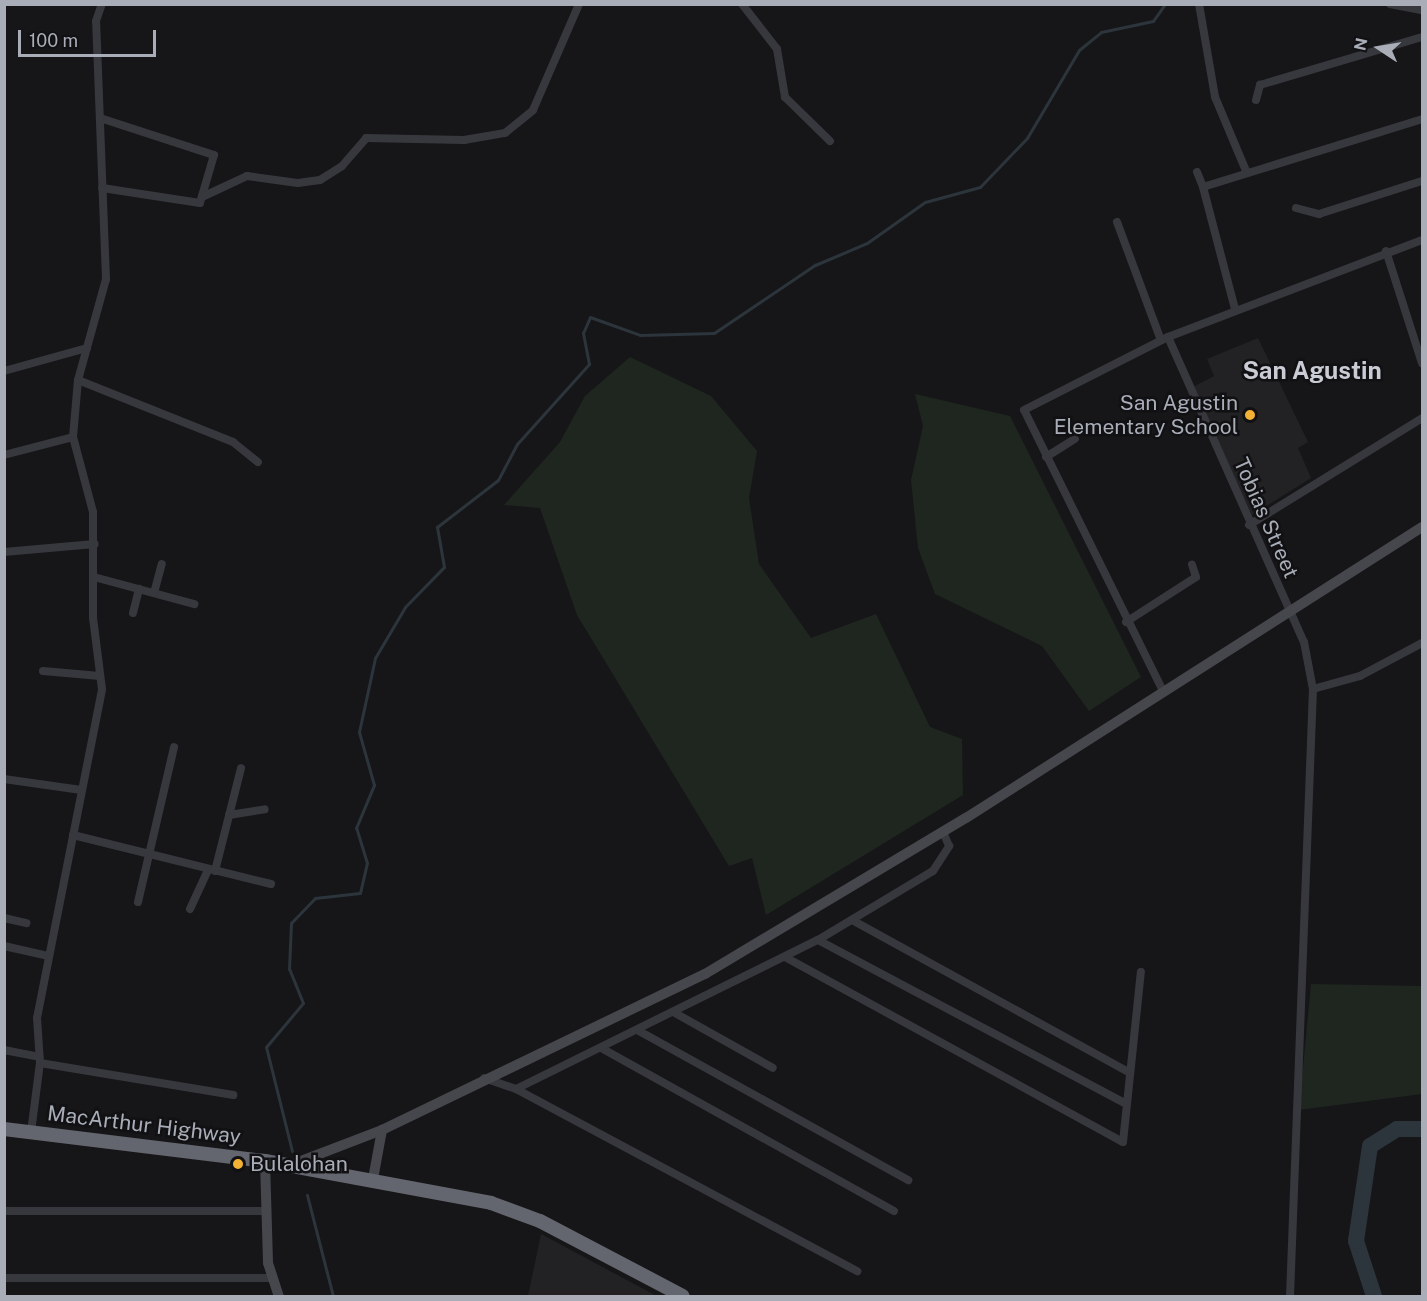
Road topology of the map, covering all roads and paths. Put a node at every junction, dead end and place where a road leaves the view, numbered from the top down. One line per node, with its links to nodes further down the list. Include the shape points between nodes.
1 (102, 4): 9 (street, via 96,21)
2 (579, 4): 17 (street, via 533,110 505,133 464,140 366,138 342,166 320,180 298,183 247,176)
3 (742, 4): 11 (street, via 777,49 785,97)
4 (1199, 4): 13 (street, via 1215,97)
5 (1390, 4): 6 (street)
6 (1422, 10)
7 (1422, 37): 8 (street, via 1260,85)
8 (1256, 100)
9 (100, 118): 16 (street); 17 (street, via 213,152)
10 (1422, 119): 13 (street)
11 (830, 141)
12 (1197, 172): 15 (street)
13 (1247, 173): 15 (street)
14 (1422, 181): 18 (street, via 1319,214)
15 (1203, 187): 22 (street)
16 (102, 188): 17 (street, via 197,204); 24 (street, via 106,279)
17 (202, 197)
18 (1296, 208)
19 (1117, 222): 23 (street, Tobias Street)
20 (1422, 240): 21 (street)
21 (1386, 251): 22 (street); 25 (street)
22 (1235, 309): 23 (street)
23 (1165, 339): 32 (street, via 1028,405 1026,415); 34 (street, Tobias Street)
24 (87, 348): 26 (street); 27 (street)
25 (1422, 363)
26 (4, 371)
27 (78, 380): 29 (street); 33 (street, via 233,442)
28 (1422, 418): 34 (street)
29 (73, 437): 31 (street); 36 (street)
30 (1075, 439): 32 (street)
31 (4, 455)
32 (1046, 457): 46 (street)
33 (258, 462)
34 (1249, 525): 45 (street, Tobias Street)
35 (1422, 527): 45 (street)
36 (95, 544): 37 (street); 40 (street)
37 (4, 552)
38 (162, 564): 42 (street)
39 (1192, 565): 46 (street, via 1196,578)
40 (94, 577): 41 (street); 49 (street)
41 (139, 589): 42 (street); 44 (street)
42 (154, 593): 43 (street)
43 (194, 604)
44 (133, 613)
45 (1292, 613): 50 (street, Tobias Street); 51 (street)
46 (1126, 622): 51 (street)
47 (1422, 643): 50 (street, via 1360,676)
48 (43, 671): 49 (street)
49 (100, 676): 55 (street)
50 (1313, 689): 99 (street, Tobias Street)
51 (1163, 691): 58 (street)
52 (174, 747): 60 (street)
53 (241, 768): 57 (street)
54 (4, 779): 55 (street)
55 (81, 790): 59 (street)
56 (265, 809): 57 (street)
57 (229, 815): 61 (street)
58 (943, 832): 66 (street, via 949,846 933,871); 80 (street, via 705,974)
59 (73, 835): 60 (street); 70 (street)
60 (146, 856): 61 (street); 63 (street)
61 (211, 871): 62 (street); 64 (street)
62 (270, 884)
63 (138, 902)
64 (190, 909)
65 (4, 918): 67 (street)
66 (852, 920): 68 (street); 79 (street)
67 (26, 923)
68 (818, 940): 71 (street); 83 (street)
69 (4, 946): 70 (street)
70 (48, 956): 77 (street, via 35,1030)
71 (785, 957): 73 (street); 83 (street, via 1123,1142)
72 (1141, 972): 79 (street)
73 (675, 1013): 74 (street); 78 (street)
74 (639, 1031): 75 (street); 90 (street)
75 (603, 1049): 81 (street); 93 (street)
76 (4, 1050): 77 (street)
77 (39, 1060): 82 (street); 86 (street)
78 (773, 1068)
79 (1130, 1073): 83 (street)
80 (483, 1077): 81 (street); 85 (street)
81 (516, 1089): 94 (street)
82 (233, 1095)
83 (1126, 1104)
84 (4, 1129): 86 (highway, MacArthur Highway)
85 (382, 1130): 88 (street); 89 (street)
86 (31, 1132): 87 (highway, MacArthur Highway)
87 (265, 1161): 88 (highway, MacArthur Highway); 92 (street)
88 (285, 1167): 89 (highway, MacArthur Highway)
89 (373, 1179): 98 (highway, MacArthur Highway, via 491,1203 540,1221)
90 (908, 1179)
91 (4, 1211): 92 (street)
92 (264, 1211): 96 (street)
93 (894, 1211)
94 (857, 1271)
95 (4, 1278): 96 (street)
96 (273, 1278): 97 (street)
97 (279, 1296)
98 (683, 1296)
99 (1290, 1296)

